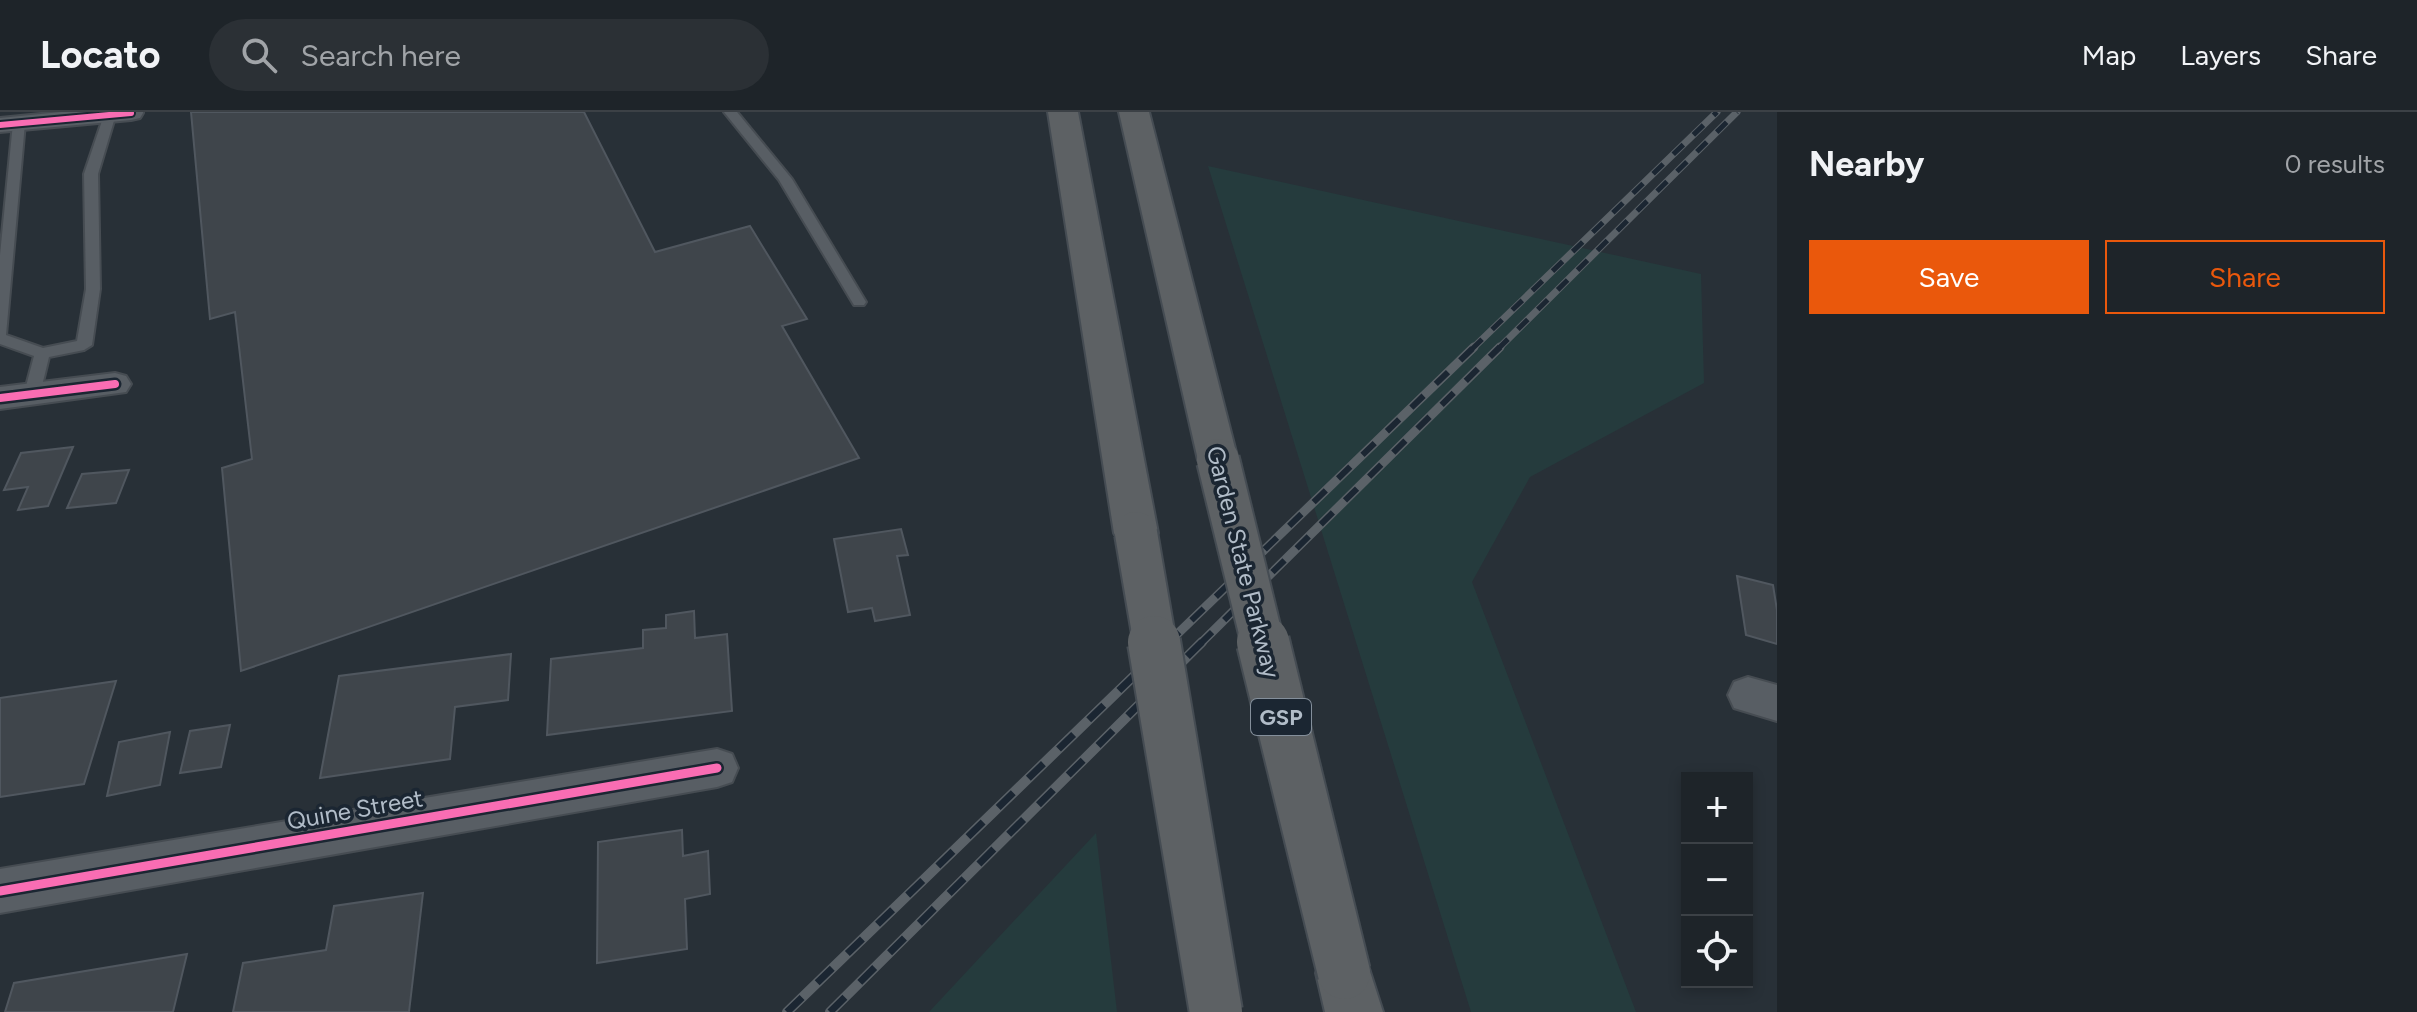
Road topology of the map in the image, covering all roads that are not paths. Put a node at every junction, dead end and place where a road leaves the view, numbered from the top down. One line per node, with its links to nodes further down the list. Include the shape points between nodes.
1 (730, 112): 7 (lane, via 763,144)
2 (1063, 112): 16 (highway, bridge)
3 (1134, 112): 15 (highway, Garden State Parkway / GSP, bridge)
4 (124, 113): 5 (street); 9 (lane, via 91,174 93,289 84,345)
5 (63, 115): 6 (street)
6 (10, 124): 8 (lane)
7 (859, 302)
8 (0, 335): 9 (lane)
9 (42, 353): 11 (lane)
10 (115, 384): 11 (street)
11 (32, 394): 12 (street)
12 (0, 398)
13 (717, 768): 14 (street, Quine Street)
14 (0, 891)
15 (1349, 993)
16 (1216, 1012)

